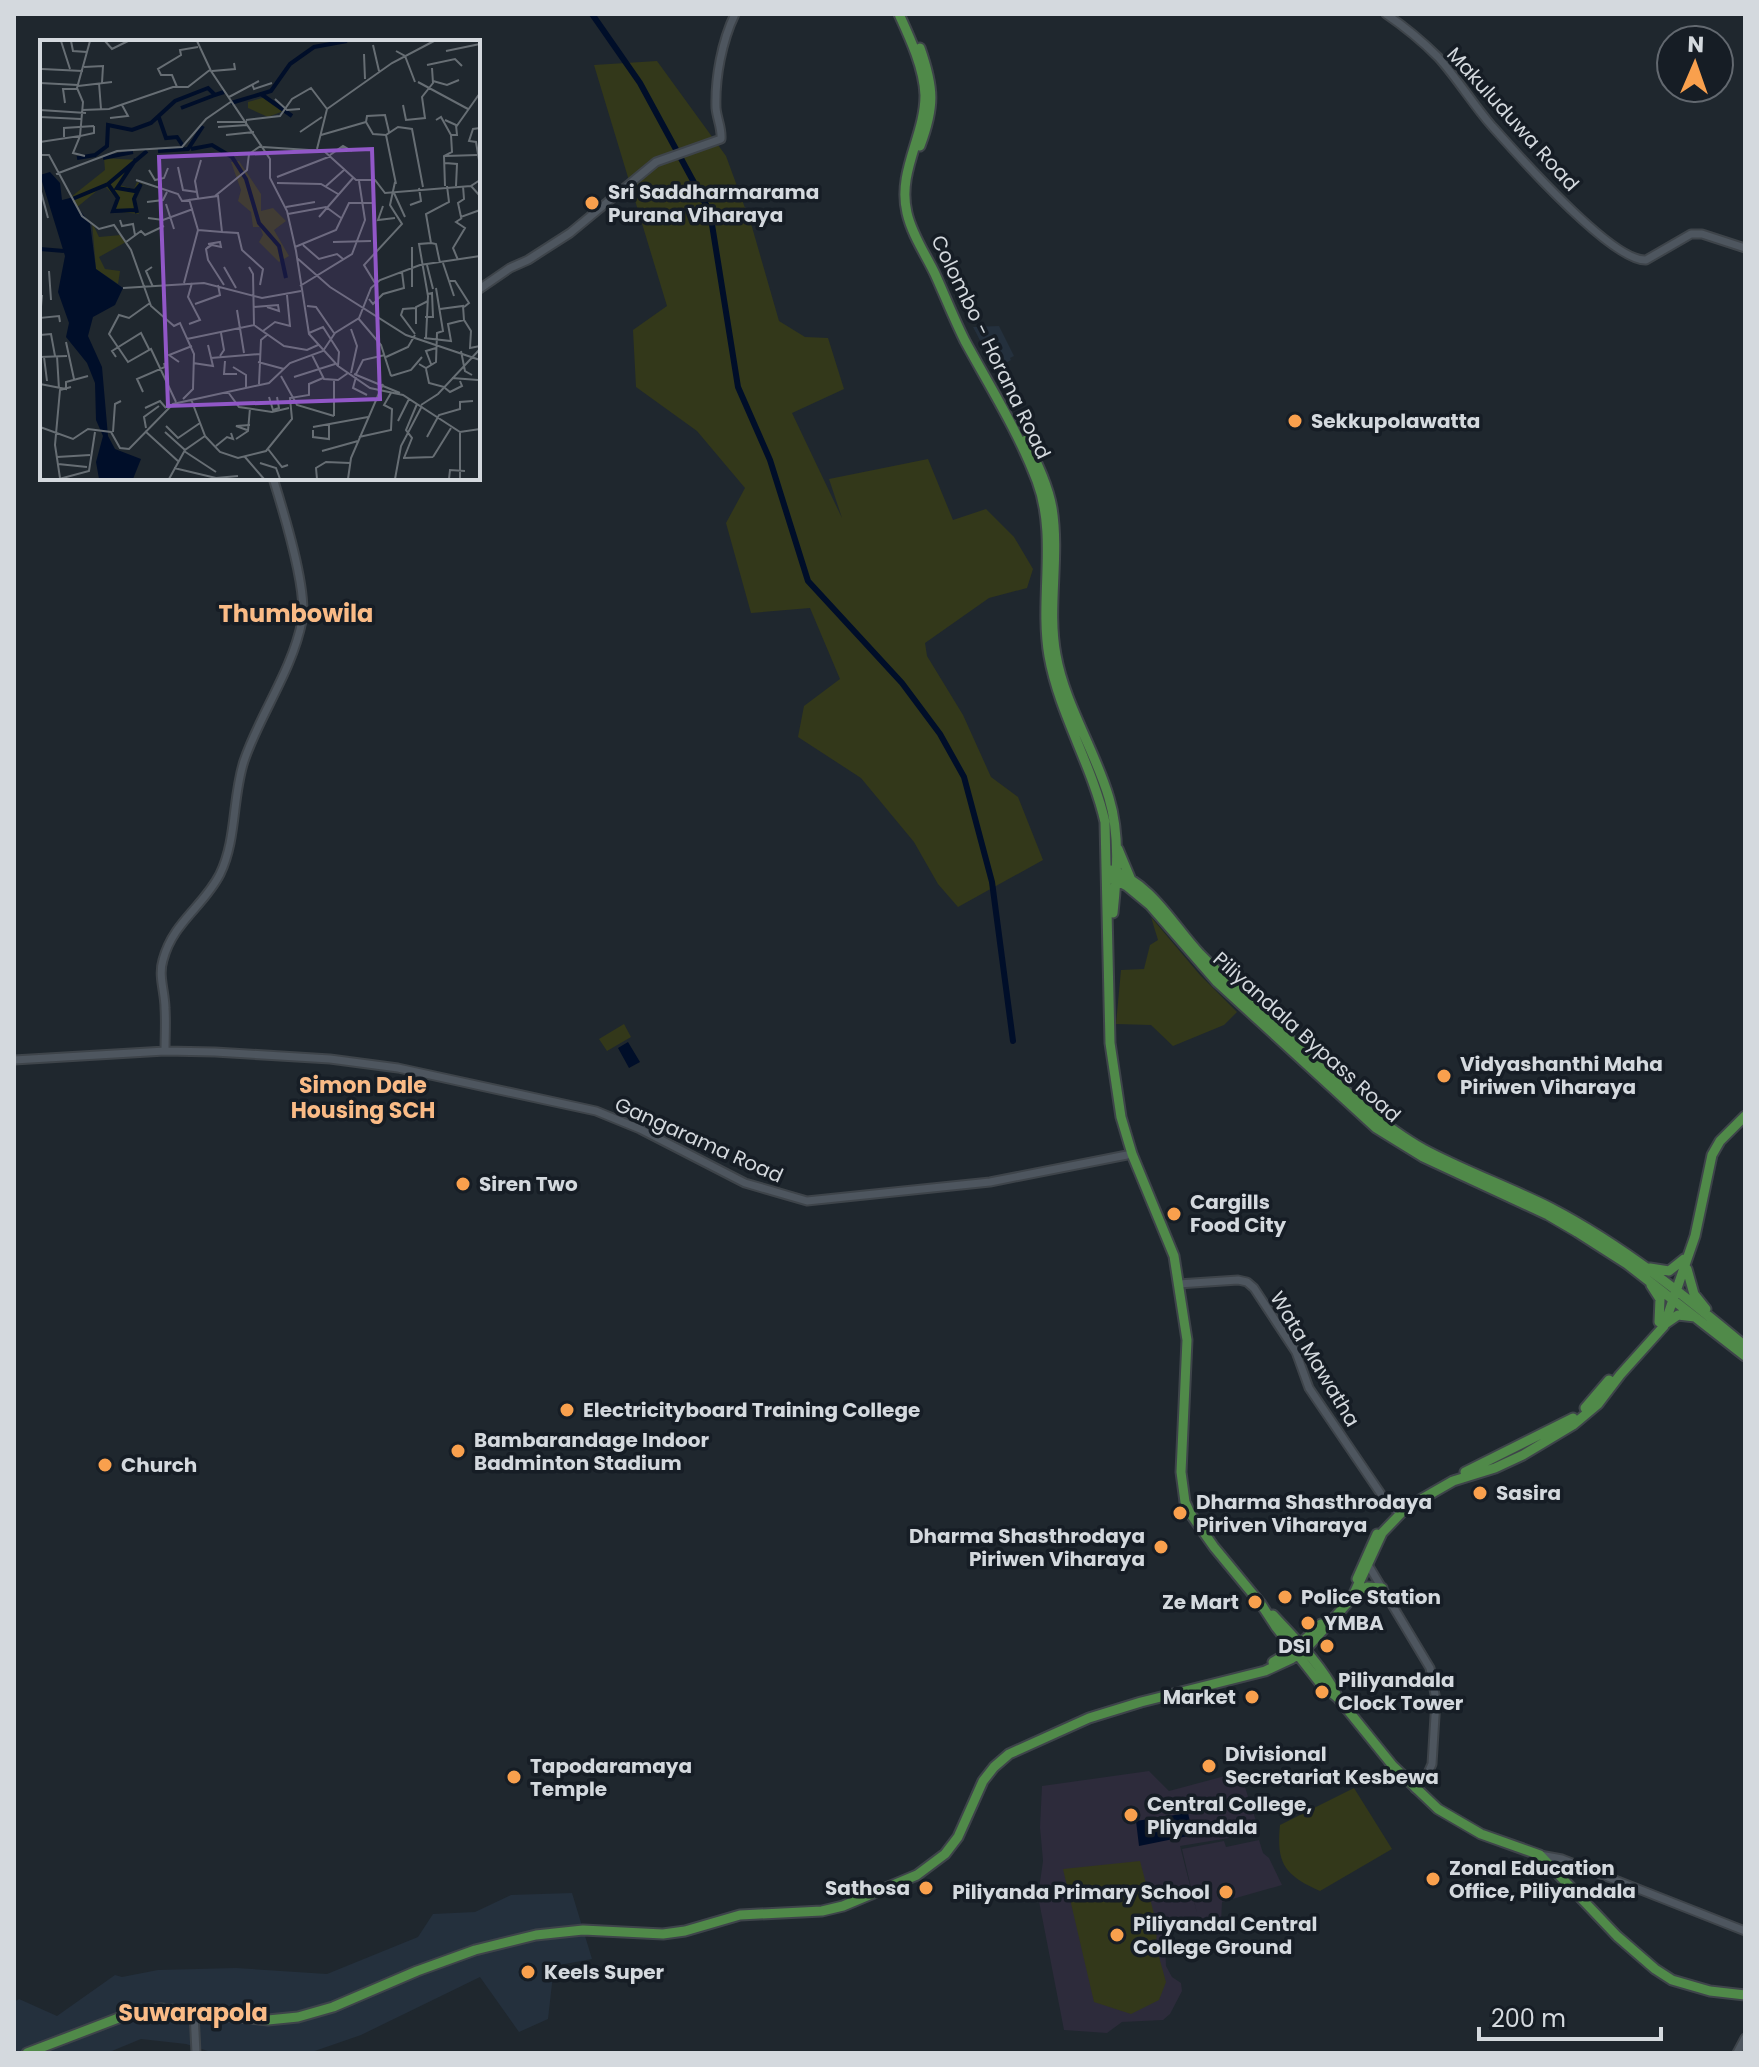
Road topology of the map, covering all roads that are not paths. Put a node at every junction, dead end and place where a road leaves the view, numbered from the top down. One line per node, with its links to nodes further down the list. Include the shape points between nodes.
1 (735, 14): 6 (street, via 719,75 716,109 721,139 656,162 570,233)
2 (899, 14): 8 (main road, Colombo - Horana Road, via 925,96 905,179 906,212 1040,488 1048,530 1049,657)
3 (906, 14): 8 (main road, Colombo - Horana Road, via 932,91 929,123 912,173 912,211 1045,483 1054,530 1056,657)
4 (1386, 14): 5 (street, Makuluduwa Road, via 1438,57 1489,123 1565,202 1627,256 1646,260 1696,234)
5 (1745, 248)
6 (480, 289)
7 (274, 480): 15 (street, via 293,550 302,622 244,762 222,869 182,922 163,959)
8 (1101, 788): 9 (main road, via 1114,819); 10 (main road)
9 (1116, 842): 10 (main road); 11 (main road)
10 (1110, 874): 11 (main road, Piliyandala Bypass Road); 12 (main road, Piliyandala Bypass Road); 13 (main road); 14 (main road)
11 (1131, 880): 20 (main road, Piliyandala Bypass Road, via 1160,904 1234,986 1390,1129 1551,1208)
12 (1137, 894): 13 (main road, via 1125,894); 21 (main road, Piliyandala Bypass Road, via 1217,982 1376,1128 1423,1157 1548,1215)
13 (1114, 903): 14 (main road)
14 (1110, 933): 18 (main road, via 1110,1043)
15 (165, 1051): 16 (street, Gangarama Road); 18 (street, Gangarama Road, via 354,1062 564,1103 640,1129 745,1183 807,1201 990,1182)
16 (14, 1060)
17 (1745, 1116): 19 (main road, via 1712,1155)
18 (1132, 1154): 22 (main road, via 1174,1256)
19 (1686, 1258): 20 (main road, via 1669,1271); 23 (main road); 25 (main road, via 1694,1294)
20 (1640, 1263): 23 (main road, Piliyandala Bypass Road)
21 (1647, 1279): 23 (main road, Piliyandala Bypass Road); 26 (main road, via 1660,1299)
22 (1178, 1284): 29 (street, Wata Mawatha, via 1238,1280 1254,1288 1296,1352 1309,1388); 33 (main road, via 1187,1340 1181,1472 1185,1502)
23 (1673, 1293): 24 (main road, Piliyandala Bypass Road); 25 (main road, Piliyandala Bypass Road); 26 (main road)
24 (1699, 1318): 26 (main road, via 1678,1315); 28 (main road, Piliyandala Bypass Road)
25 (1714, 1321): 27 (main road, Piliyandala Bypass Road)
26 (1660, 1326): 29 (main road, via 1572,1419 1433,1484); 30 (main road, via 1606,1397 1573,1425 1523,1455 1453,1481 1406,1508 1382,1533)
27 (1745, 1346)
28 (1745, 1356)
29 (1396, 1510): 30 (main road, via 1381,1525)
30 (1367, 1562): 31 (street); 32 (main road); 35 (main road, via 1349,1593)
31 (1382, 1588): 32 (main road); 38 (street, via 1434,1684 1434,1755)
32 (1355, 1593): 35 (main road)
33 (1264, 1608): 34 (main road); 35 (main road)
34 (1276, 1627): 35 (main road); 36 (main road, via 1280,1647)
35 (1300, 1649): 36 (main road); 37 (main road, via 1265,1671); 38 (main road, via 1320,1683)
36 (1271, 1663): 37 (main road)
37 (1225, 1682): 42 (main road, via 1089,1718 1009,1754 983,1781 945,1854 917,1875 836,1908 740,1915 663,1934 583,1930 536,1935 475,1950 298,2017 268,2020)
38 (1415, 1789): 39 (main road, via 1459,1823)
39 (1540, 1855): 40 (street); 41 (main road, via 1655,1969 1682,1985)
40 (1745, 1931)
41 (1745, 1995)
42 (194, 2012): 44 (main road, via 137,2012); 45 (street)
43 (1745, 2038): 46 (street)
44 (27, 2053)
45 (196, 2053)
46 (1737, 2053)

